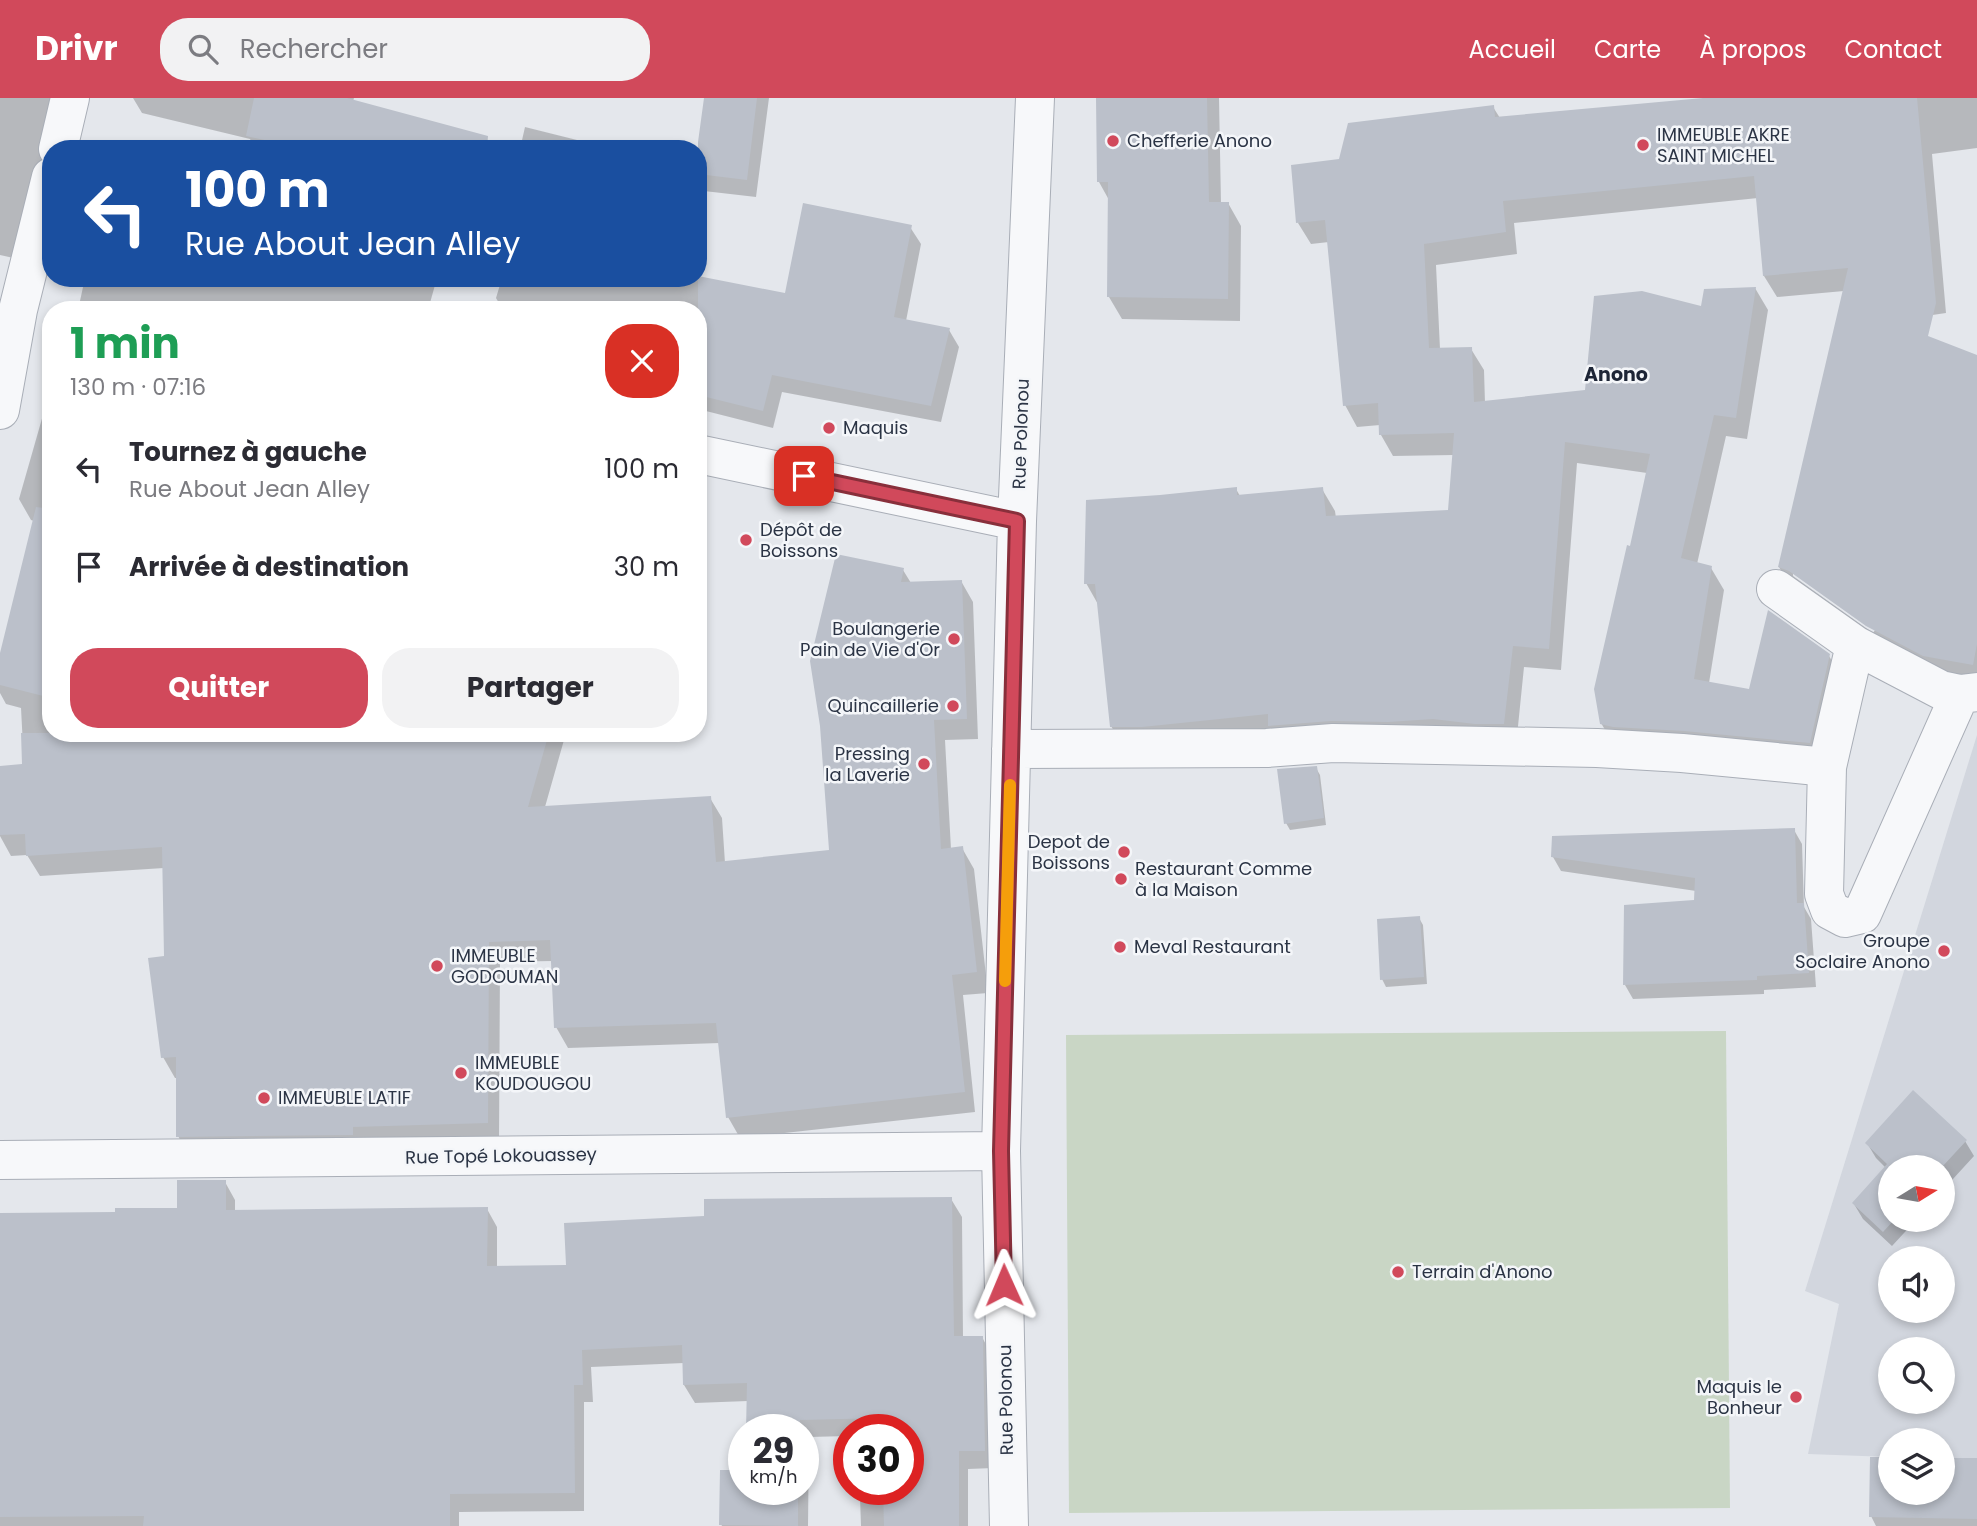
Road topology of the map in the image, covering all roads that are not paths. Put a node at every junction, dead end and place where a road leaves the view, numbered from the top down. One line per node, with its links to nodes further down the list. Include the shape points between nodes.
1 (71, 98): 3 (street)
2 (1035, 98): 8 (street, Rue Polonou)
3 (60, 140)
4 (42, 220): 5 (street)
5 (23, 311): 6 (street)
6 (0, 410)
7 (707, 456): 8 (street)
8 (1017, 521): 12 (street, Rue Polonou)
9 (1776, 589): 10 (street)
10 (1855, 645): 11 (street, via 1941,690); 13 (street)
11 (1968, 693): 13 (street, via 1862,914 1845,918 1830,910 1824,894)
12 (1011, 749): 13 (street, via 1267,748 1333,743 1583,747); 14 (street, Rue Polonou)
13 (1827, 767)
14 (1001, 1151): 15 (street, Rue Topé Lokouassey); 16 (street, Rue Polonou)
15 (0, 1160)
16 (1009, 1526)

